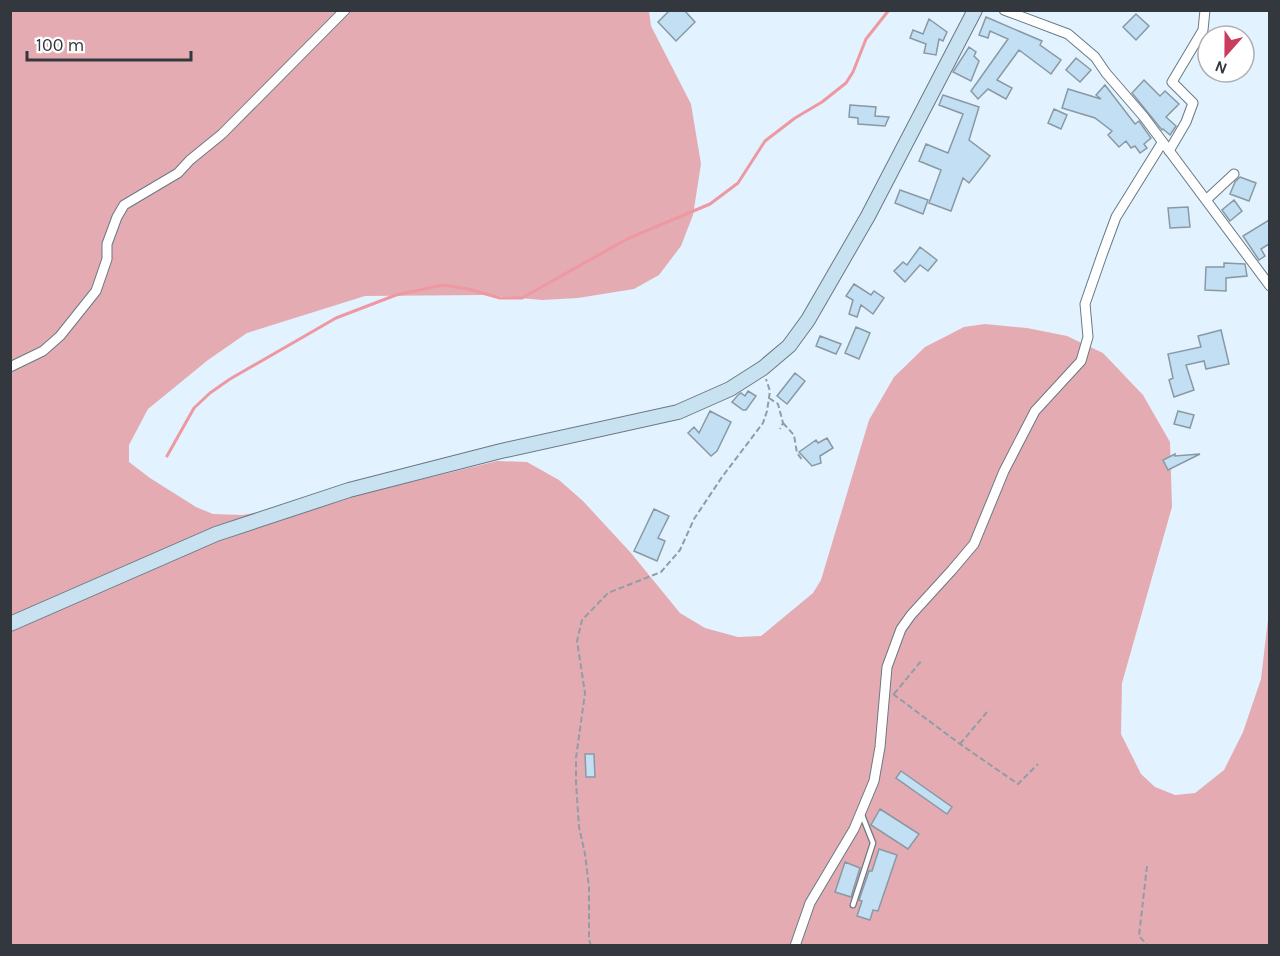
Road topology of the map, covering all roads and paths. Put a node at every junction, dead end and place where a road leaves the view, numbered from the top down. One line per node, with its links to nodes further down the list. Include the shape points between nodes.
1 (345, 10): 10 (street, via 178,174 124,205 107,244 107,259 96,291 60,336 43,351)
2 (975, 10): 11 (street, via 868,216 808,320 789,346)
3 (1004, 10): 5 (street, via 1068,34 1095,57)
4 (1204, 10): 6 (street, via 1203,30 1172,82 1193,103)
5 (1162, 142): 6 (street); 18 (street, via 1116,217 1085,304 1088,337 1081,361 1035,411 1004,471 974,544 902,629 887,668)
6 (1169, 151): 8 (street)
7 (1234, 174): 8 (street)
8 (1206, 200): 9 (street)
9 (1269, 286)
10 (10, 367)
11 (763, 368): 12 (path); 16 (street, via 730,389 678,412 359,487 227,531)
12 (769, 398): 13 (path, via 778,404); 25 (path, via 763,423 694,519 680,550 661,572 608,593 582,620 577,641 585,693 576,783 589,887)
13 (783, 423): 14 (path); 15 (path, via 794,435)
14 (780, 429)
15 (803, 461)
16 (10, 624)
17 (922, 660): 18 (path)
18 (890, 694): 20 (path); 22 (street, via 874,781)
19 (987, 712): 20 (path)
20 (960, 744): 21 (path, via 1018,784)
21 (1038, 765)
22 (861, 813): 24 (lane, via 873,843); 26 (street, via 810,903)
23 (1147, 866): 27 (path, via 1139,936)
24 (853, 905)
25 (591, 945)
26 (795, 945)
27 (1148, 945)

